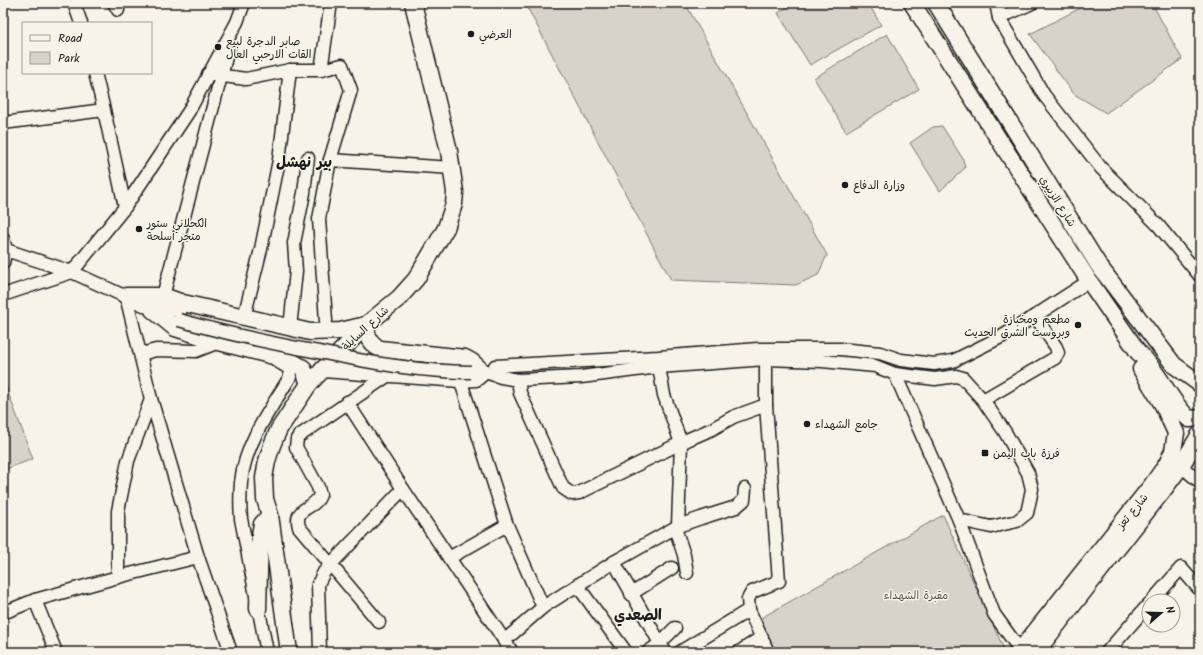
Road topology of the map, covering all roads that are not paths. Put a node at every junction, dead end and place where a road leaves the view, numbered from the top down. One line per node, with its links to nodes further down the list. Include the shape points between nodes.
1 (74, 3): 10 (street)
2 (244, 3): 11 (street)
3 (331, 3): 13 (street)
4 (413, 3): 21 (main road, شارع السايلة)
5 (912, 3): 28 (main road, شارع الزبيري)
6 (936, 3): 51 (main road, شارع الزبيري, via 1098,266 1174,365)
7 (996, 3): 9 (street)
8 (1032, 3): 9 (street)
9 (999, 18): 27 (street, via 1044,95 1101,168 1158,225)
10 (81, 22)
11 (237, 22): 15 (street); 16 (street)
12 (290, 70): 13 (street); 16 (street, via 246,79); 35 (street, via 279,160)
13 (321, 70): 20 (street, via 342,66 351,90)
14 (95, 74): 17 (street)
15 (208, 74): 16 (street); 22 (street, via 189,111)
16 (221, 76): 31 (street)
17 (104, 110): 18 (street); 22 (street)
18 (3, 123)
19 (308, 158): 38 (street, via 294,243 296,272)
20 (330, 160): 21 (street); 36 (street, via 320,219)
21 (452, 168): 37 (main road, شارع السايلة, via 454,204 446,228 408,288)
22 (125, 207): 26 (street)
23 (3, 238): 24 (street)
24 (5, 250): 25 (street); 26 (street)
25 (3, 263)
26 (72, 272): 29 (street); 30 (street)
27 (1200, 276)
28 (1089, 281): 34 (street); 40 (main road, شارع الزبيري)
29 (3, 295)
30 (126, 296): 31 (main road); 32 (street); 33 (street); 41 (street)
31 (163, 296): 35 (main road)
32 (153, 310): 33 (street); 39 (main road, via 175,328)
33 (180, 316): 46 (street, bridge, via 218,331 342,357 402,367)
34 (1035, 316): 46 (street, via 1001,337 953,361 934,364 840,348 758,348); 53 (street, via 1056,347 1058,353 1055,358)
35 (244, 317): 38 (main road)
36 (326, 321)
37 (366, 325): 38 (main road, via 322,332); 45 (main road, شارع السايلة); 46 (main road, via 368,337 380,349 466,358 472,362)
38 (290, 328)
39 (219, 342): 41 (street, via 196,351 156,350); 42 (main road)
40 (1138, 352): 56 (main road, via 1148,361 1180,411 1188,419); 89 (main road, شارع تعز, via 1143,373 1163,405 1176,433 1173,451 1152,485)
41 (141, 354): 52 (street)
42 (275, 356): 50 (main road, via 290,360 303,368); 80 (street, via 276,360 289,368 290,377 259,427 245,462 241,481 241,519)
43 (766, 359): 44 (street); 48 (street, via 875,366); 55 (street)
44 (659, 367): 49 (street, via 581,377); 58 (street, via 664,395)
45 (324, 369): 47 (main road); 50 (main road, شارع السايلة)
46 (476, 371): 47 (main road); 49 (street); 65 (street)
47 (390, 374): 54 (street)
48 (895, 374): 53 (street, via 935,379 956,376 963,378); 64 (street)
49 (518, 380): 58 (street, via 520,393 562,488 572,494 579,494)
50 (309, 384): 63 (main road, شارع السايلة, via 279,429 266,461 265,499)
51 (1200, 384)
52 (151, 399): 67 (street); 73 (street, via 128,461 118,510)
53 (983, 400): 64 (street, via 1028,473 1031,497 1027,513 1017,521 991,528)
54 (347, 402): 61 (street); 70 (street, via 299,436 296,443 320,494 316,501 299,513 299,526)
55 (766, 405): 58 (street, via 733,417); 81 (street, via 779,581 752,592 748,599)
56 (1200, 418)
57 (1200, 434): 59 (main road, شارع تعز)
58 (681, 443): 66 (street)
59 (1181, 466): 60 (street); 89 (main road, شارع تعز)
60 (1200, 482)
61 (403, 490): 68 (street); 70 (street)
62 (745, 490): 66 (street, via 744,500 736,508)
63 (270, 515): 80 (main road, via 262,524 260,535); 93 (main road, شارع السايلة)
64 (959, 520): 89 (street, via 994,614)
65 (507, 525): 68 (street); 79 (street)
66 (676, 527): 69 (street); 72 (street)
67 (198, 557): 73 (street); 91 (street)
68 (449, 558): 87 (street)
69 (614, 562): 74 (street); 77 (street)
70 (331, 564): 84 (street); 94 (street, via 318,584)
71 (672, 568): 77 (street)
72 (687, 573)
73 (118, 577): 78 (street)
74 (578, 585): 79 (street); 96 (street)
75 (1200, 590): 76 (street, via 1181,568)
76 (1159, 593)
77 (631, 594): 88 (street)
78 (35, 600): 82 (street); 90 (street)
79 (543, 607): 87 (street)
80 (258, 609): 92 (street)
81 (749, 610): 86 (street); 98 (street)
82 (3, 613)
83 (1141, 613): 101 (street)
84 (379, 622)
85 (675, 628): 88 (street)
86 (762, 637): 99 (street); 100 (street)
87 (504, 641): 95 (street)
88 (662, 648): 97 (street)
89 (1025, 651)
90 (56, 652)
91 (231, 652)
92 (267, 652)
93 (289, 652)
94 (320, 652)
95 (512, 652)
96 (626, 652)
97 (648, 652)
98 (680, 652)
99 (739, 652)
100 (768, 652)
101 (1107, 652)

